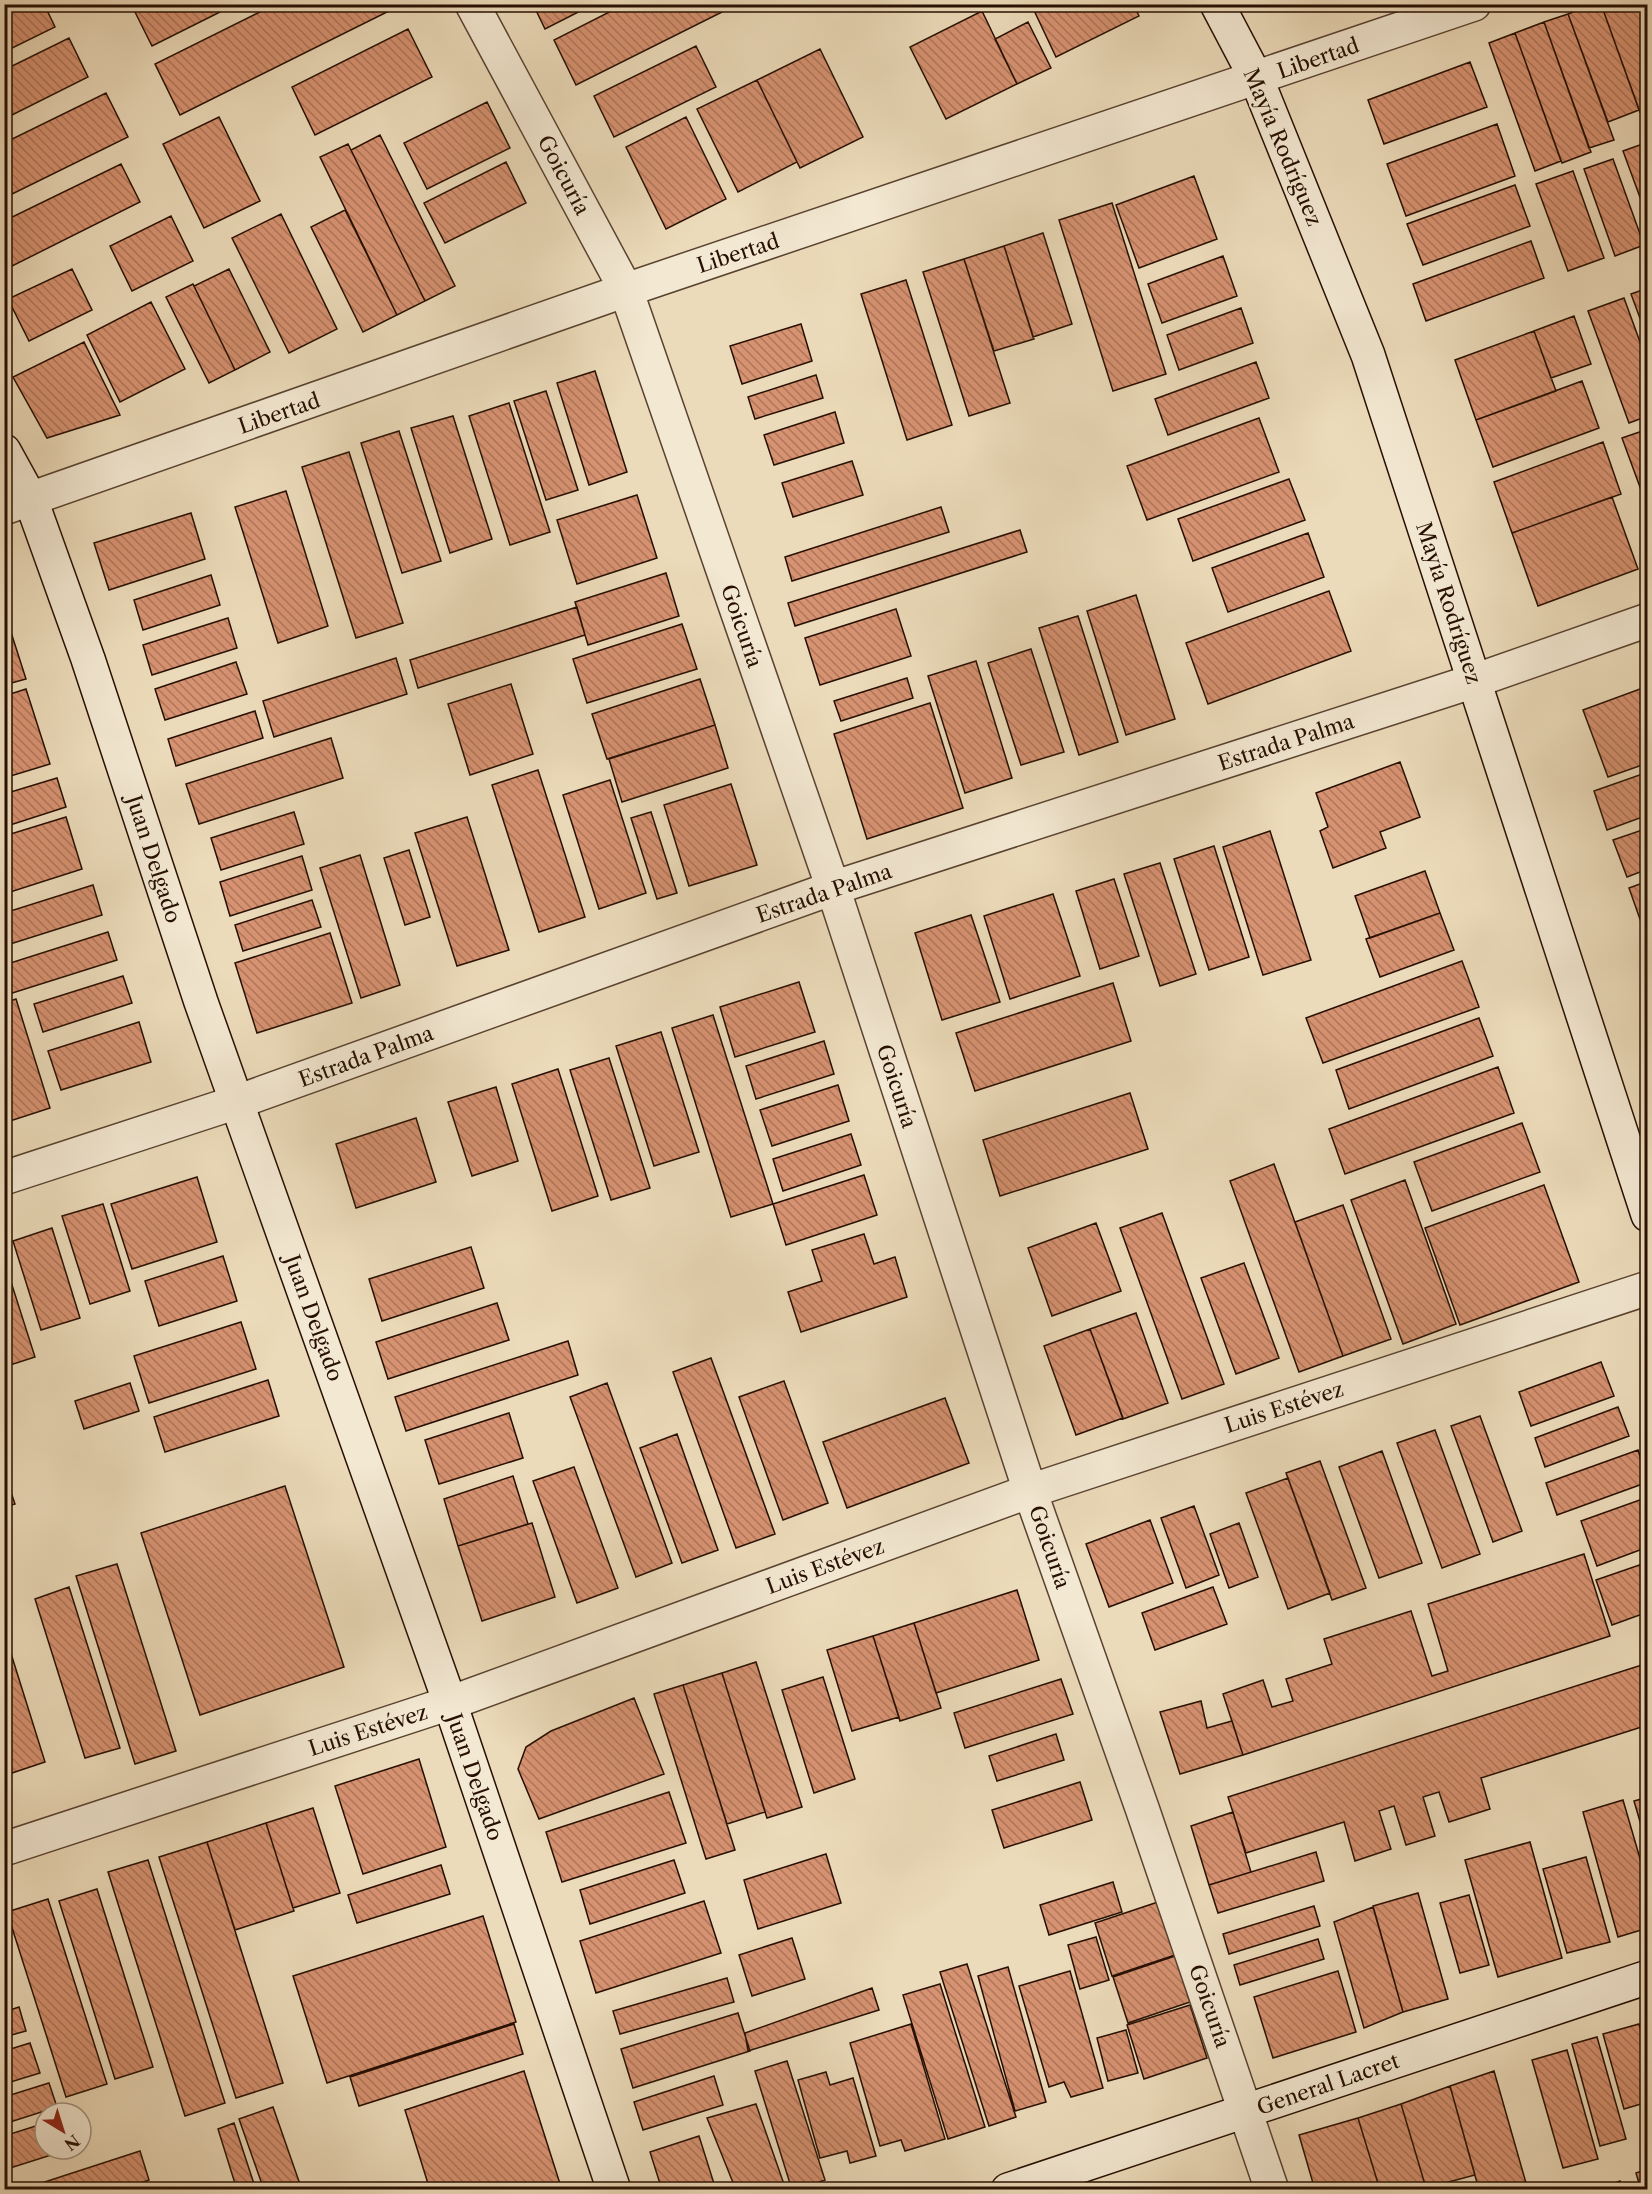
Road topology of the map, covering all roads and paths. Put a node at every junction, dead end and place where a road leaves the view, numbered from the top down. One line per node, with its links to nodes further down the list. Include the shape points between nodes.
1 (472, 4): 5 (street, Goicuría)
2 (1217, 4): 4 (street, Mayía Rodríguez)
3 (1474, 4): 4 (street, Libertad)
4 (1257, 80): 5 (street, Libertad); 9 (street, Mayía Rodríguez, via 1368,355)
5 (626, 290): 7 (street, Libertad); 10 (street, Goicuría)
6 (4, 451): 7 (street, Juan Delgado)
7 (18, 504): 11 (street, Juan Delgado, via 88,659)
8 (1647, 620): 9 (street, Estrada Palma)
9 (1474, 681): 10 (street, Estrada Palma); 13 (street, Mayía Rodríguez)
10 (833, 888): 11 (street, Estrada Palma); 15 (street, Goicuría)
11 (237, 1102): 12 (street, Estrada Palma); 16 (street, Juan Delgado)
12 (4, 1178)
13 (1647, 1215)
14 (1647, 1288): 15 (street, Luis Estévez)
15 (1030, 1491): 16 (street, Luis Estévez); 19 (street, Goicuría)
16 (450, 1703): 17 (street, Luis Estévez); 20 (street, Juan Delgado)
17 (4, 1849)
18 (1647, 1977): 19 (street, General Lacret)
19 (1246, 2111): 21 (street, General Lacret); 22 (street, Goicuría)
20 (614, 2190)
21 (1008, 2190)
22 (1272, 2190)

